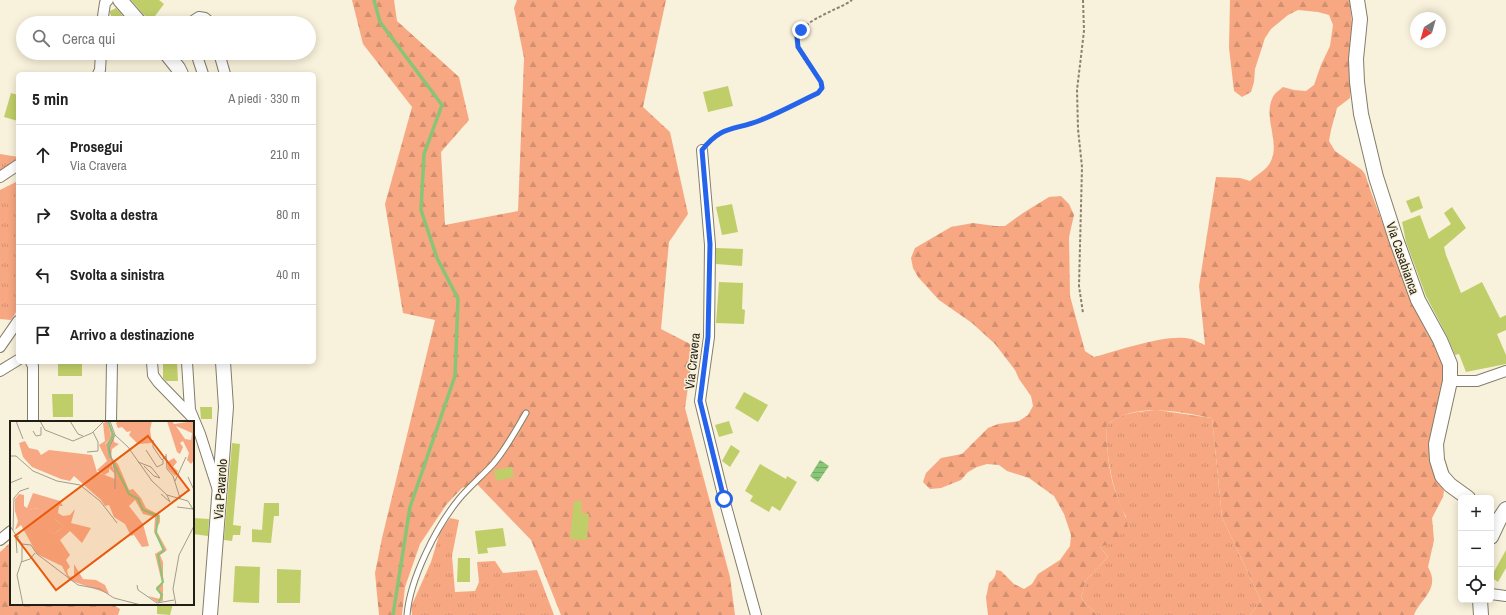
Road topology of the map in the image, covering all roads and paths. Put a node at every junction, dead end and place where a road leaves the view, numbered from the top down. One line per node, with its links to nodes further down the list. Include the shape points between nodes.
1 (108, 0): 6 (street)
2 (120, 0): 7 (street)
3 (852, 0): 16 (path, via 810,22 797,37 798,47 821,82 822,88 818,93 761,121 724,131)
4 (1083, 0): 19 (path, via 1084,31 1077,90 1082,167 1079,286)
5 (1356, 0): 30 (street, Via Casabianca, via 1360,19 1356,59 1357,82 1361,114 1376,177 1418,300 1450,364)
6 (103, 16)
7 (134, 16)
8 (101, 60): 12 (street)
9 (172, 60): 13 (street)
10 (198, 60): 14 (street)
11 (222, 60): 15 (street)
12 (99, 72)
13 (180, 72)
14 (202, 72)
15 (225, 72)
16 (702, 150): 46 (street, Via Cravera, via 710,244 708,337 700,401)
17 (16, 166): 18 (street)
18 (0, 176)
19 (1083, 313)
20 (16, 324): 21 (street)
21 (0, 347)
22 (16, 361): 28 (street)
23 (32, 364): 33 (street)
24 (112, 364): 34 (street)
25 (152, 364): 32 (street, via 153,375 158,382)
26 (187, 364): 32 (street, via 190,410)
27 (223, 364): 35 (street, Via Pavarolo, via 226,407)
28 (0, 371)
29 (1506, 371): 30 (street, via 1477,381)
30 (1450, 381): 36 (street, Via Casabianca, via 1436,444 1437,460 1442,476)
31 (526, 413): 45 (lane, via 494,463 459,499 438,530 408,600)
32 (195, 420): 35 (street)
33 (33, 421)
34 (111, 421)
35 (220, 493): 44 (street, Via Pavarolo)
36 (1464, 495)
37 (1499, 513): 38 (street)
38 (1493, 531)
39 (10, 532): 40 (street)
40 (0, 540)
41 (1494, 594): 42 (street)
42 (1506, 596)
43 (1480, 603): 47 (street)
44 (210, 615)
45 (407, 615)
46 (756, 615)
47 (1481, 615)

